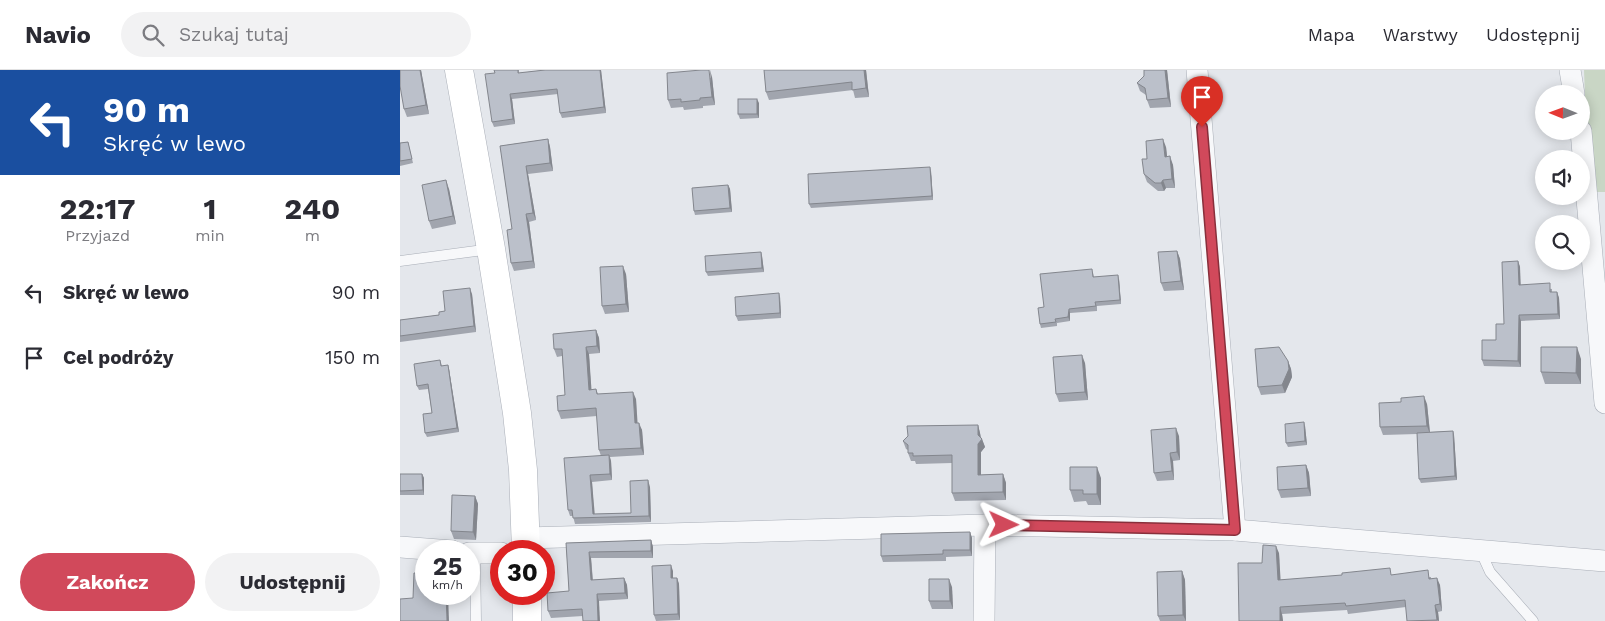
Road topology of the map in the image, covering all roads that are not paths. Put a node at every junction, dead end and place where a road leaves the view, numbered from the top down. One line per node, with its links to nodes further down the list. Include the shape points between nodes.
1 (459, 70): 6 (street)
2 (1197, 70): 10 (street)
3 (1570, 70): 4 (street)
4 (1572, 85)
5 (1582, 140): 8 (street)
6 (491, 248): 7 (lane); 11 (street, via 517,413)
7 (400, 261)
8 (1605, 403)
9 (985, 525): 10 (street); 12 (street); 21 (street)
10 (1235, 530): 15 (street)
11 (526, 540)
12 (555, 544)
13 (400, 547): 14 (street)
14 (415, 548)
15 (1480, 550): 16 (street); 22 (lane, via 1490,572)
16 (1605, 561)
17 (475, 605): 19 (lane)
18 (527, 605): 20 (street)
19 (476, 621)
20 (527, 621)
21 (984, 621)
22 (1533, 621)

